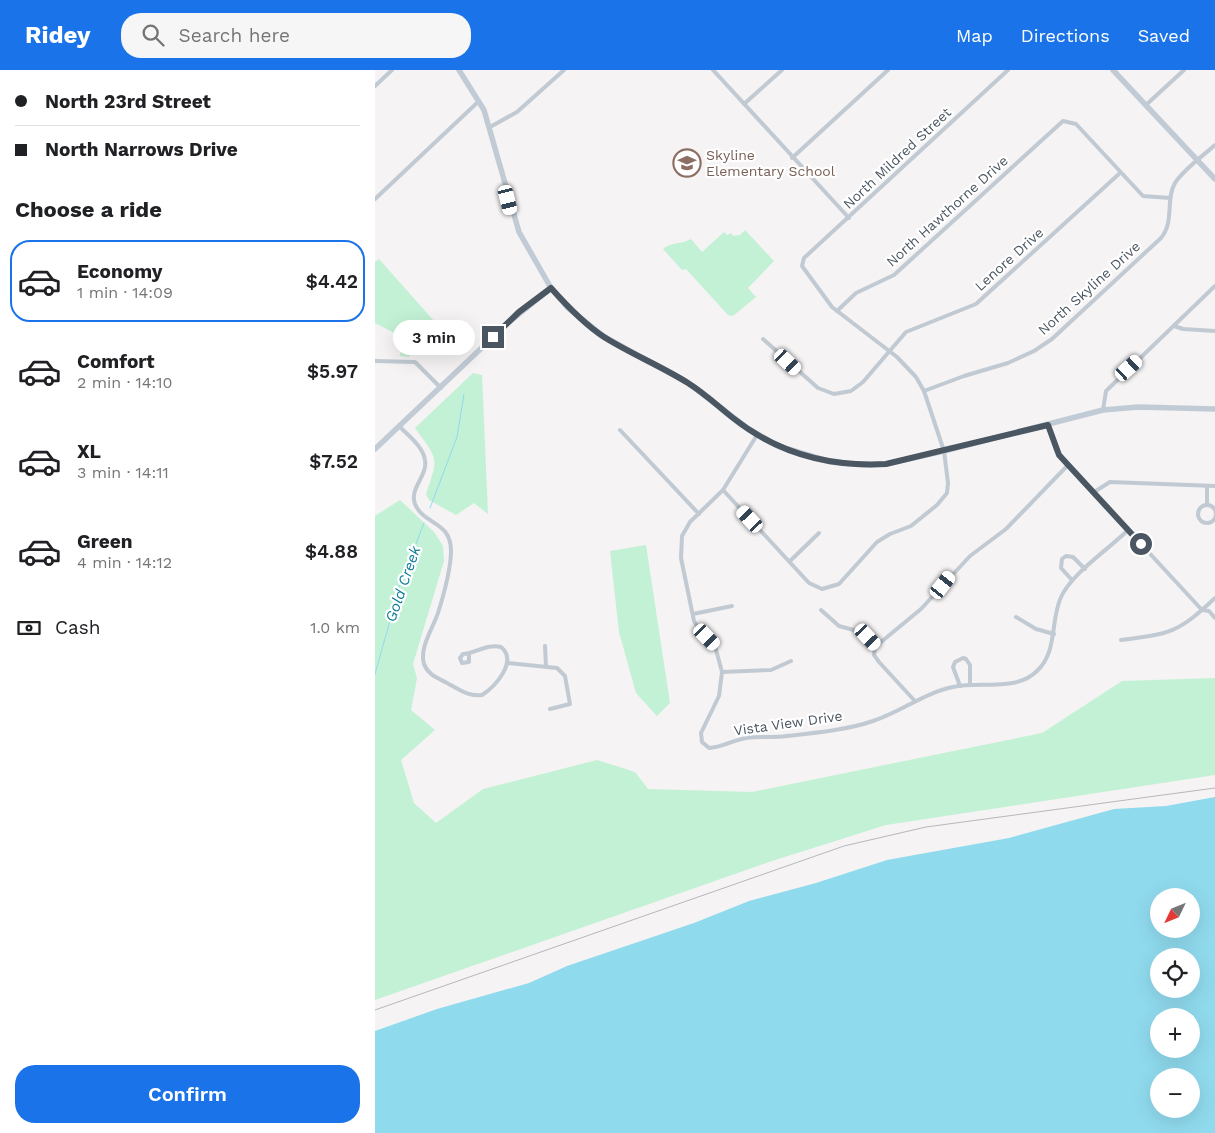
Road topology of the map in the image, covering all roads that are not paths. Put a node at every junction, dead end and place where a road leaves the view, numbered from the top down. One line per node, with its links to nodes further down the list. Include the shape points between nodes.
1 (392, 70): 10 (street)
2 (459, 70): 11 (main road)
3 (564, 70): 14 (street, via 517,112)
4 (713, 70): 12 (street)
5 (782, 70): 12 (street)
6 (888, 70): 16 (street)
7 (1008, 70): 22 (street, North Mildred Street)
8 (1113, 70): 13 (main road)
9 (1183, 70): 13 (street)
10 (375, 86)
11 (479, 101): 14 (main road); 21 (street)
12 (744, 104): 16 (street)
13 (1147, 104): 17 (main road)
14 (490, 127): 24 (main road, via 511,211 519,232)
15 (1215, 145): 17 (street, North Skyline Drive)
16 (792, 158): 22 (street)
17 (1198, 161): 19 (main road); 20 (street, North Skyline Drive, via 1175,182)
18 (1120, 173): 20 (street, via 1143,196); 25 (street, North Hawthorne Drive, via 1076,124 1069,121 1059,124 894,275 856,293); 29 (street, Lenore Drive, via 976,304 906,332)
19 (1215, 179)
20 (1170, 198): 32 (street, North Skyline Drive, via 1169,221 1161,238 1052,339 1022,358)
21 (375, 199)
22 (849, 218): 25 (street, North Mildred Street, via 804,258 802,266)
23 (1215, 286): 26 (street)
24 (551, 288): 31 (main road, via 516,315); 38 (main road, via 567,307 603,336 688,383)
25 (837, 311): 29 (street)
26 (1174, 326): 27 (street); 34 (street, via 1106,391)
27 (1215, 331)
28 (763, 339): 29 (street, Lenore Drive, via 817,388 834,394 843,394 860,386)
29 (888, 351): 32 (street, via 916,376)
30 (375, 361): 31 (street, via 415,362)
31 (441, 388): 36 (main road)
32 (924, 391): 40 (street)
33 (1215, 409): 34 (main road, via 1139,407)
34 (1103, 410): 35 (main road)
35 (1048, 425): 40 (main road); 41 (street, via 1056,450)
36 (400, 427): 39 (main road); 66 (street, via 419,447 425,462 415,489 415,502 420,512 444,529 451,548 449,571 424,651 426,668 442,681 477,696 490,689)
37 (621, 430): 47 (street)
38 (757, 435): 40 (main road, via 800,454 847,464 886,464); 44 (street)
39 (375, 449)
40 (944, 451): 50 (street, via 948,483 947,493 941,501 911,526 877,542 839,584 826,589 813,586)
41 (1068, 465): 45 (street); 62 (street, via 1007,529 966,560 921,609)
42 (1207, 486): 43 (street); 45 (street, via 1110,482); 46 (street)
43 (1215, 486)
44 (723, 490): 47 (street); 50 (street)
45 (1094, 492): 48 (street)
46 (1207, 505): 46 (street, via 1198,512 1200,519 1206,522 1215,515 1213,508)
47 (699, 514): 57 (street, via 686,527 680,552)
48 (1128, 530): 51 (street, Vista View Drive); 56 (street)
49 (819, 533): 50 (street)
50 (790, 561)
51 (1085, 569): 52 (street, Vista View Drive); 52 (street, via 1073,557 1062,559 1061,568)
52 (1072, 580): 60 (street, Vista View Drive, via 1059,603)
53 (1215, 598): 56 (street)
54 (732, 606): 57 (street)
55 (821, 610): 62 (street, via 839,626 861,632)
56 (1202, 610): 59 (street); 61 (street, via 1176,630)
57 (693, 614): 68 (street, via 700,631 715,646)
58 (1016, 617): 60 (street)
59 (1215, 618)
60 (1054, 634): 69 (street, Vista View Drive, via 1043,663 1031,676 1012,684)
61 (1121, 640)
62 (876, 645): 71 (street, via 873,651 879,662)
63 (545, 646): 67 (street)
64 (469, 655): 66 (street, via 498,646 508,654)
65 (791, 661): 68 (street, via 771,670)
66 (508, 663): 67 (street)
67 (546, 667): 72 (street, via 557,668 565,676 570,704)
68 (722, 672): 71 (street, Vista View Drive, via 718,701 701,733 703,744 714,748 743,738 786,736 865,724)
69 (970, 684): 70 (street, Vista View Drive); 70 (street, via 970,665 963,658 955,662 953,668)
70 (960, 686): 71 (street, Vista View Drive)
71 (914, 700)
72 (551, 710)

